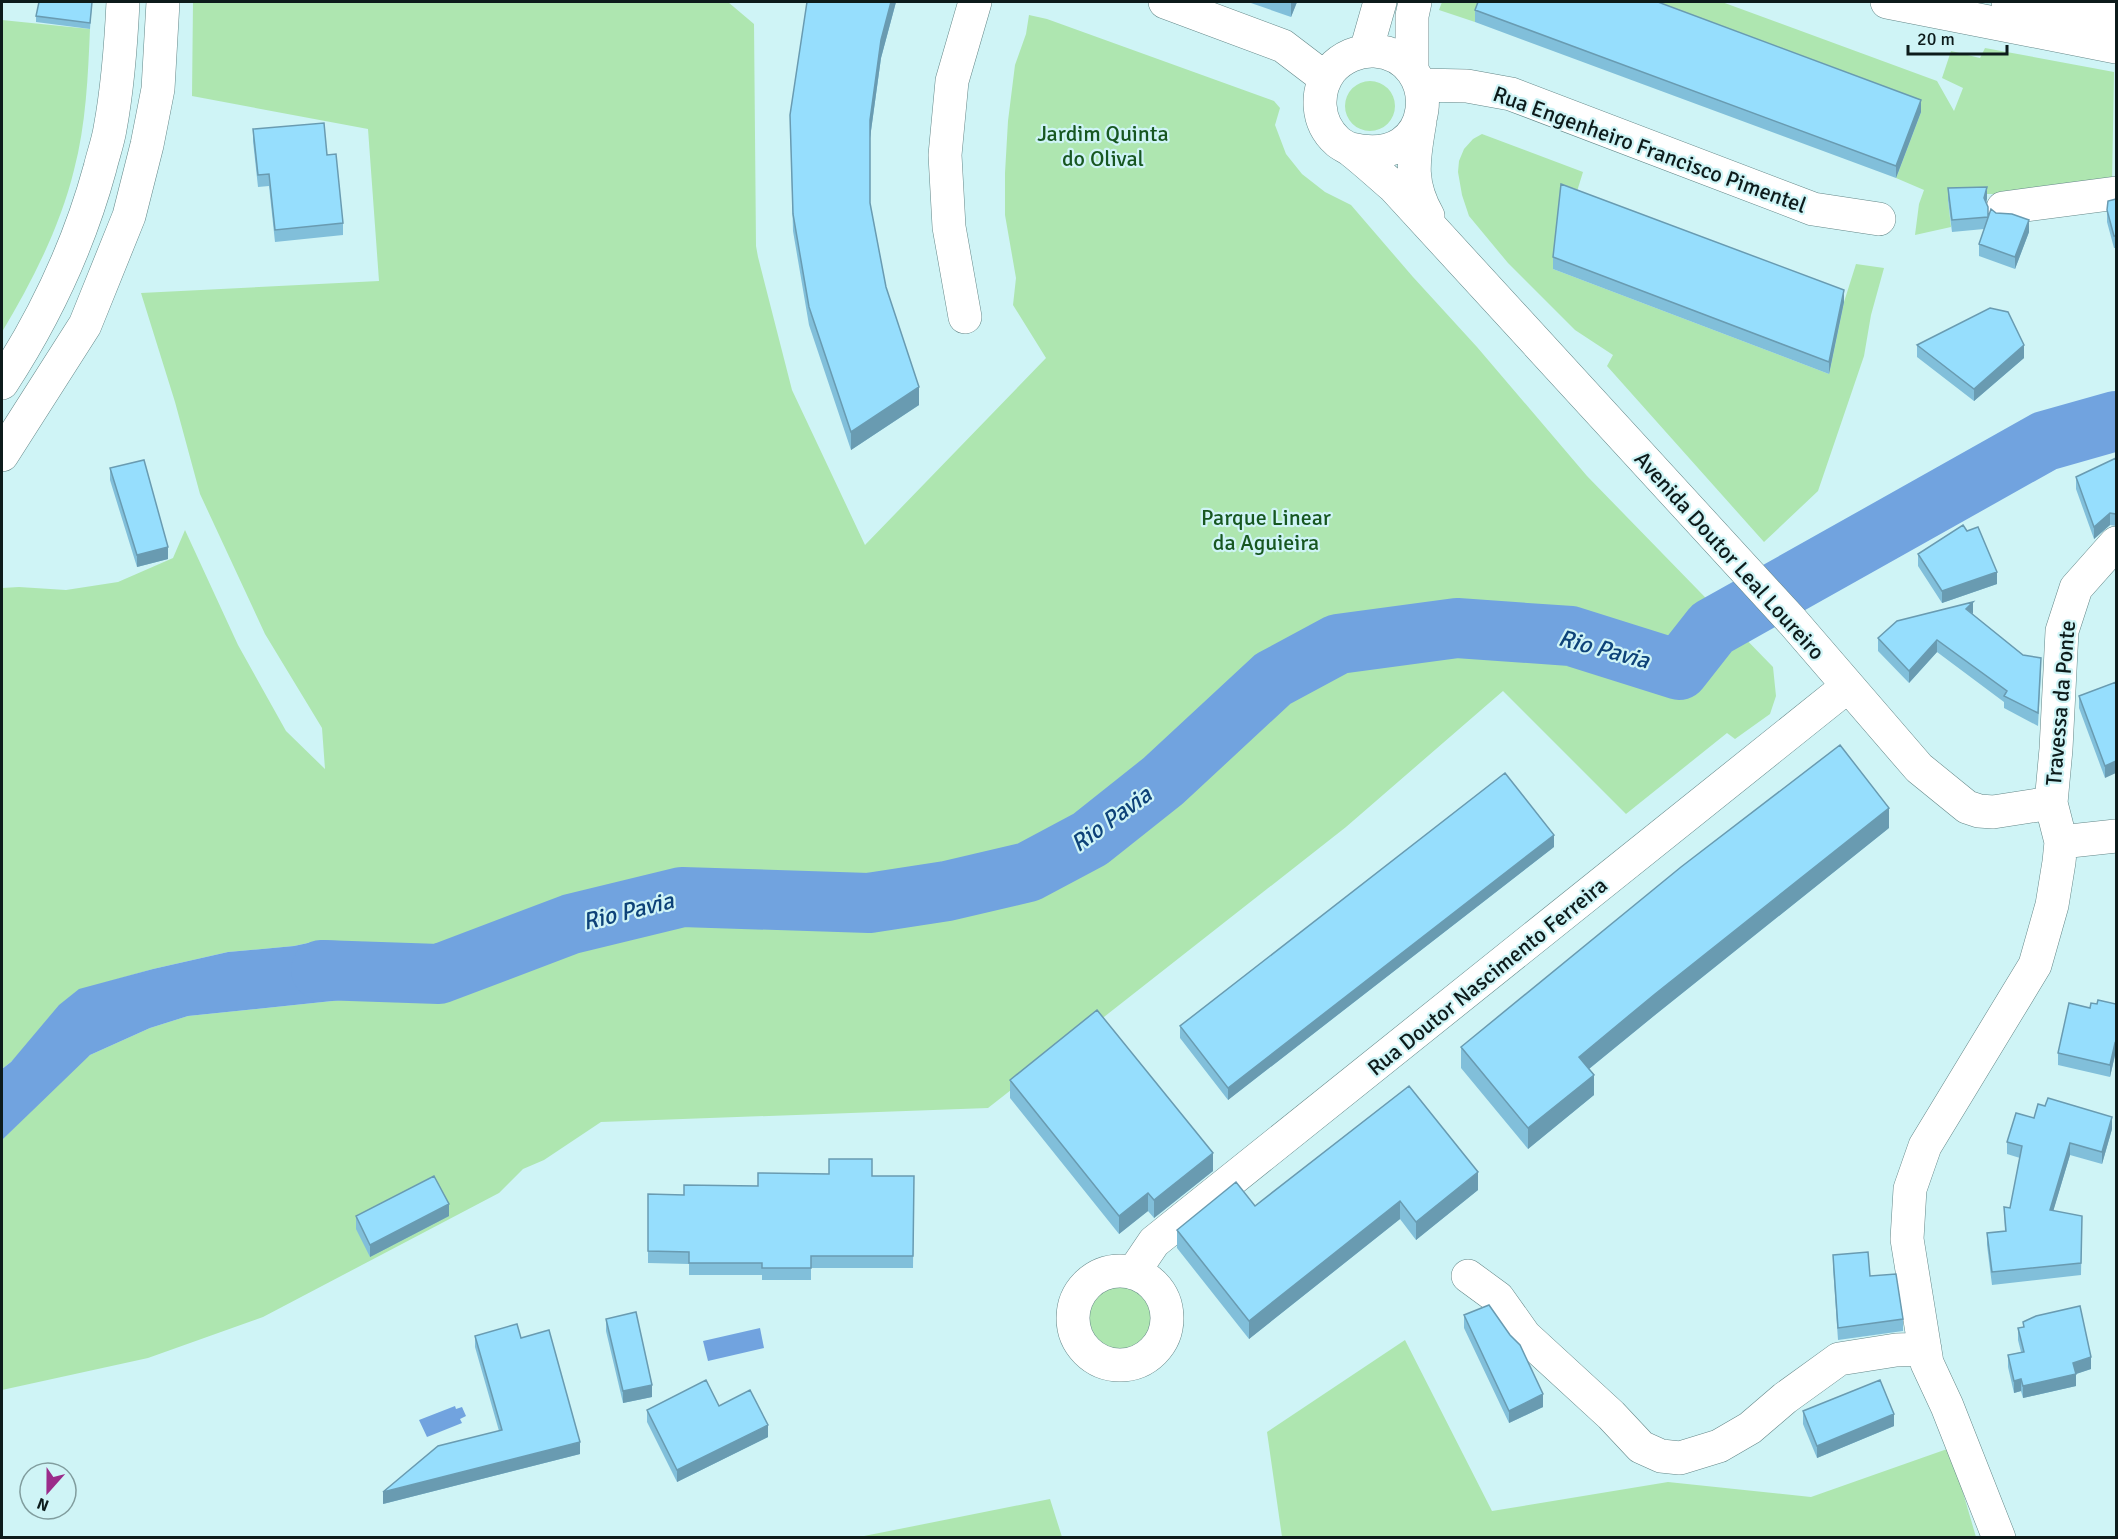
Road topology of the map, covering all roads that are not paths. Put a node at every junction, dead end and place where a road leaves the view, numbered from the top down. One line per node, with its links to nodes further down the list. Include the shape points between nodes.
1 (123, 2): 20 (street, via 121,56 110,130 91,201 60,281)
2 (163, 2): 21 (street, via 158,90 129,216 85,325)
3 (975, 2): 19 (street, via 952,81 945,155 949,227)
4 (1165, 2): 12 (street, via 1283,46)
5 (1380, 2): 10 (street)
6 (1415, 2): 11 (street, Avenida Doutor Leal Loureiro, via 1412,16)
7 (1887, 2): 9 (street)
8 (2007, 2): 9 (street)
9 (2112, 38)
10 (1366, 51): 11 (street, via 1383,52 1399,59); 12 (street, via 1335,65)
11 (1416, 77): 13 (street, Avenida Doutor Leal Loureiro, via 1423,102); 17 (street, Rua Engenheiro Francisco Pimentel, via 1511,94 1813,209)
12 (1325, 78): 14 (street, Avenida Doutor Leal Loureiro, via 1320,111 1336,140)
13 (1421, 118): 14 (street, via 1413,134 1392,149 1368,153); 18 (street, Avenida Doutor Leal Loureiro, via 1413,176 1421,203)
14 (1351, 149): 18 (street, Avenida Doutor Leal Loureiro, via 1394,187)
15 (2116, 193): 16 (street)
16 (2003, 208)
17 (1879, 219)
18 (1439, 236): 23 (street, Avenida Doutor Leal Loureiro)
19 (965, 317)
20 (2, 383)
21 (2, 455)
22 (2116, 543): 24 (street, Travessa da Ponte, via 2076,588 2062,631)
23 (1848, 686): 24 (street, Avenida Doutor Leal Loureiro, via 1919,768 1967,807 1993,812); 27 (street, Rua Doutor Nascimento Ferreira, via 1154,1242)
24 (2051, 803): 26 (street, Travessa da Ponte)
25 (2116, 836): 26 (street)
26 (2061, 842): 29 (street, via 2052,905 2035,965 1925,1146 1910,1189 1906,1239)
27 (1133, 1273)
28 (1468, 1276): 29 (street, via 1498,1298 1525,1336 1641,1447 1661,1456 1680,1458 1719,1446 1750,1428 1839,1359)
29 (1925, 1349): 30 (street, via 1927,1363)
30 (1999, 1538)

